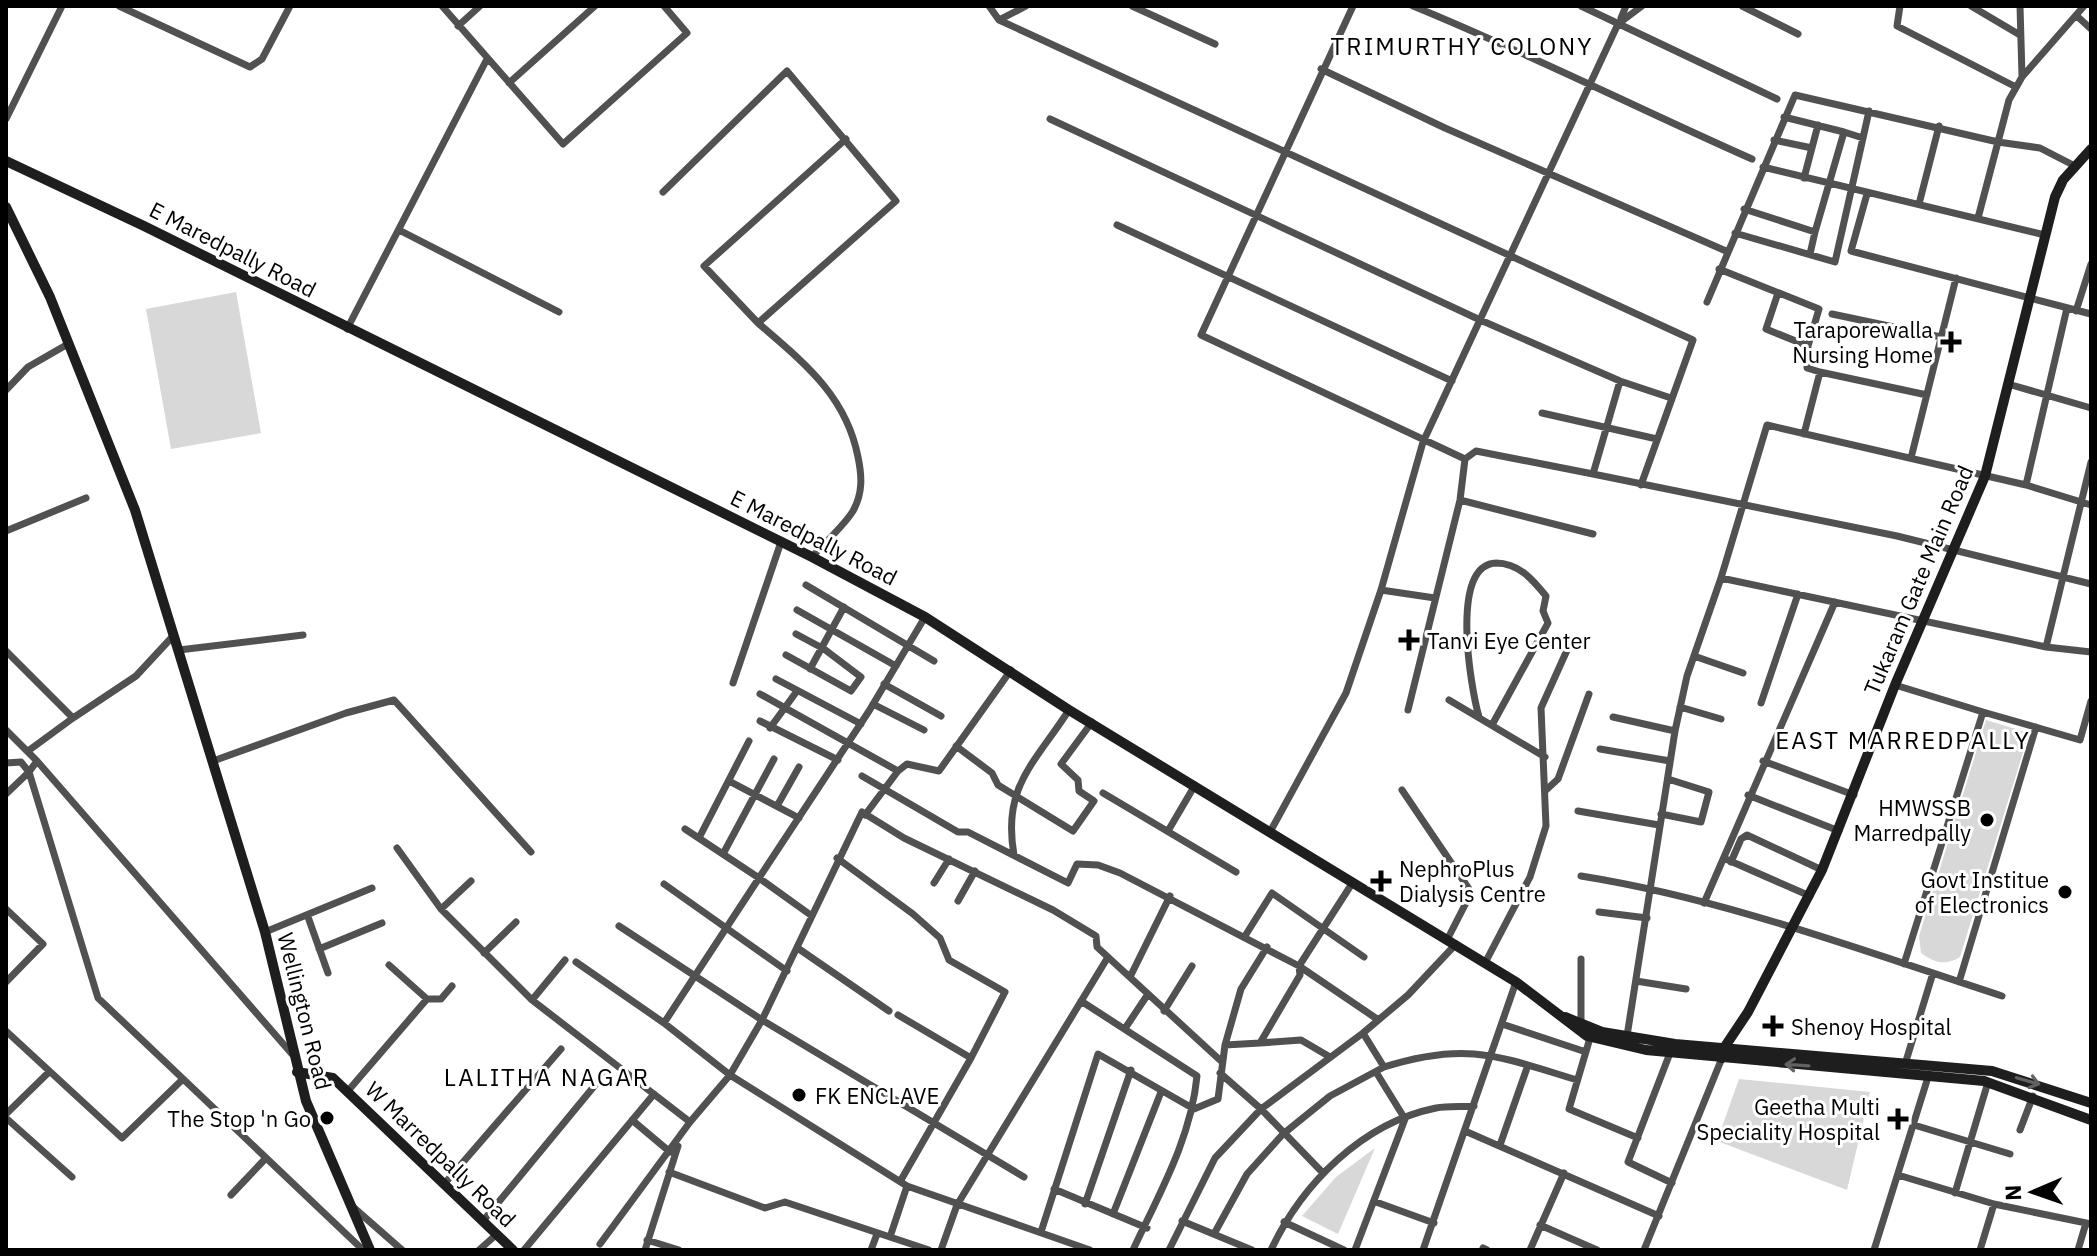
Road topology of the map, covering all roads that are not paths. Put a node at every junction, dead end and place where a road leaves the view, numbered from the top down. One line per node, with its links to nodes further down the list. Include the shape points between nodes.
1 (62, 6): 38 (street)
2 (119, 6): 3 (street, via 250,67 262,59)
3 (290, 6)
4 (442, 6): 24 (street)
5 (480, 6): 24 (street)
6 (595, 6): 32 (street)
7 (664, 6): 32 (street, via 687,33 563,144)
8 (989, 6): 22 (street)
9 (1026, 6): 22 (street)
10 (1132, 6): 28 (street)
11 (1353, 6): 30 (street)
12 (1413, 6): 33 (street)
13 (1581, 6): 23 (street)
14 (1626, 6): 23 (street)
15 (1642, 6): 23 (street)
16 (1742, 6): 26 (street)
17 (1900, 6): 34 (street, via 1897,26)
18 (1971, 6): 27 (street)
19 (2020, 6): 27 (street)
20 (2084, 6): 21 (street)
21 (2078, 17): 25 (street); 31 (street)
22 (999, 20): 49 (street)
23 (1620, 21): 33 (street); 35 (street)
24 (458, 26): 29 (street)
25 (2091, 29)
26 (1798, 34)
27 (2020, 35): 31 (street)
28 (1215, 44)
29 (487, 59): 32 (street); 66 (street)
30 (1321, 69): 49 (street); 54 (street)
31 (2022, 77): 34 (street)
32 (509, 83)
33 (1589, 86): 50 (street); 54 (street)
34 (2016, 87): 46 (street)
35 (1777, 99)
36 (1869, 111): 37 (street, via 1795,95); 41 (street); 43 (street)
37 (1784, 117): 40 (street); 45 (street)
38 (6, 119)
39 (1050, 119): 63 (street)
40 (1818, 125): 42 (street); 47 (street)
41 (1939, 126): 46 (street); 60 (street)
42 (1844, 132): 43 (street); 56 (street)
43 (1863, 138): 57 (street)
44 (846, 139): 58 (street, via 787,71); 86 (street, via 896,201); 86 (street, via 704,266)
45 (1774, 140): 47 (street); 53 (street)
46 (1998, 142): 52 (street, via 2040,148); 64 (street)
47 (1812, 148): 55 (street)
48 (2091, 149): 52 (main road, Tukaram Gate Main Road)
49 (1283, 152): 63 (street); 72 (street)
50 (1752, 159)
51 (6, 161): 87 (main road, E Maredpally Road)
52 (2075, 166): 69 (main road, Tukaram Gate Main Road, via 2055,197)
53 (1763, 167): 55 (street); 62 (street)
54 (1548, 173): 70 (street); 72 (street)
55 (1804, 178): 56 (street)
56 (1828, 184): 57 (street); 67 (street)
57 (1852, 191): 59 (street); 71 (street, via 1835,262)
58 (663, 192)
59 (1867, 194): 60 (street); 76 (street, via 1851,251)
60 (1919, 204): 64 (street)
61 (6, 207): 89 (main road, Wellington Road)
62 (1744, 209): 67 (street); 68 (street)
63 (1255, 214): 75 (street); 85 (street)
64 (1978, 218): 69 (street)
65 (1117, 225): 75 (street)
66 (399, 230): 82 (street); 87 (street)
67 (1815, 232): 71 (street)
68 (1735, 233): 70 (street); 71 (street)
69 (2045, 235): 78 (main road, Tukaram Gate Main Road)
70 (1726, 251): 74 (street)
71 (1810, 254)
72 (1509, 256): 85 (street); 98 (street, via 1693,340)
73 (2091, 264): 81 (street)
74 (1719, 269): 77 (street); 79 (street)
75 (1227, 277): 92 (street); 104 (street, via 1201,335)
76 (1956, 278): 78 (street); 88 (street)
77 (1778, 293): 90 (street, via 1819,309); 90 (street, via 1766,329)
78 (2028, 297): 80 (street); 94 (main road, Tukaram Gate Main Road)
79 (1707, 302)
80 (2067, 308): 81 (street); 97 (street)
81 (2076, 311): 84 (street)
82 (559, 312)
83 (1832, 314): 88 (street)
84 (2091, 314)
85 (1478, 319): 92 (street); 93 (street)
86 (758, 323): 121 (street, via 835,398 849,419 856,446 860,495 852,512)
87 (347, 329): 119 (main road, E Maredpally Road)
88 (1941, 337): 96 (street)
89 (68, 344): 95 (street, via 23,371); 136 (main road, Wellington Road, via 135,510)
90 (1808, 346): 91 (street, via 1807,368)
91 (1820, 372): 96 (street); 102 (street)
92 (1452, 381): 104 (street)
93 (1620, 381): 98 (street); 101 (street)
94 (2008, 384): 97 (street); 109 (main road, Tukaram Gate Main Road)
95 (6, 390)
96 (1927, 395): 105 (street)
97 (2046, 396): 99 (street); 111 (street)
98 (1671, 398): 103 (street)
99 (2091, 408)
100 (1542, 413): 101 (street)
101 (1606, 426): 103 (street); 108 (street)
102 (1804, 434): 105 (street); 115 (street, via 1767,425)
103 (1657, 439): 110 (street)
104 (1423, 442): 106 (street); 126 (street)
105 (1911, 458): 109 (street)
106 (1465, 459): 108 (street, via 1476,451); 113 (street)
107 (2091, 462): 114 (street)
108 (1593, 474): 110 (street)
109 (1985, 476): 111 (street); 120 (main road, Tukaram Gate Main Road)
110 (1641, 485): 115 (street)
111 (2026, 485): 114 (street)
112 (86, 498): 117 (street)
113 (1460, 500): 118 (street); 128 (street)
114 (2081, 503): 116 (street); 122 (street)
115 (1746, 504): 120 (street); 123 (street)
116 (2091, 505)
117 (6, 531)
118 (1593, 534)
119 (781, 542): 121 (main road, E Maredpally Road); 153 (street)
120 (1954, 551): 122 (street); 133 (main road, Tukaram Gate Main Road)
121 (812, 557): 132 (main road, E Maredpally Road)
122 (2064, 577): 124 (street); 139 (street)
123 (1721, 578): 127 (street); 146 (street)
124 (2091, 584)
125 (806, 585): 130 (street)
126 (1381, 590): 128 (street); 220 (street, via 1346,693)
127 (1798, 594): 129 (street); 161 (street)
128 (1435, 598): 166 (street)
129 (1835, 602): 133 (street); 193 (street)
130 (844, 607): 134 (street); 138 (street)
131 (797, 610): 134 (street)
132 (925, 617): 138 (street); 150 (main road, E Maredpally Road)
133 (1924, 620): 139 (street); 155 (main road, Tukaram Gate Main Road)
134 (834, 630): 141 (street); 148 (street)
135 (796, 634): 141 (street)
136 (174, 635): 142 (main road, Wellington Road); 171 (street, via 136,676)
137 (303, 635): 142 (street)
138 (908, 646): 147 (street); 148 (street)
139 (2046, 647): 144 (street)
140 (1568, 648): 187 (street, via 1542,701)
141 (824, 649): 149 (street); 149 (street, via 862,674 854,690)
142 (179, 650): 191 (main road, Wellington Road)
143 (6, 651): 171 (street)
144 (2091, 652)
145 (786, 655): 149 (street)
146 (1694, 656): 151 (street); 163 (street)
147 (934, 661)
148 (896, 666): 154 (street)
149 (810, 669)
150 (1011, 670): 165 (main road, E Maredpally Road); 184 (street)
151 (1743, 673)
152 (776, 679): 156 (street)
153 (733, 683)
154 (884, 684): 162 (street); 168 (street)
155 (1895, 685): 167 (street); 210 (main road, Tukaram Gate Main Road)
156 (797, 691): 164 (street); 175 (street)
157 (760, 694): 164 (street)
158 (1589, 694): 204 (street, via 1558,779)
159 (1449, 700): 169 (street)
160 (2091, 701): 177 (street, via 2080,740)
161 (1761, 703)
162 (873, 704): 175 (street); 180 (street)
163 (1680, 707): 172 (street); 181 (street)
164 (786, 708): 178 (street); 183 (street)
165 (1069, 710): 174 (main road, E Maredpally Road); 208 (street)
166 (1408, 710)
167 (1983, 712): 177 (street); 270 (street)
168 (941, 716)
169 (1479, 717): 176 (street); 176 (street, via 1467,642 1469,600 1479,570 1507,564 1524,572 1546,596 1548,626)
170 (1613, 717): 181 (street)
171 (73, 718): 186 (street)
172 (1721, 719)
173 (760, 721): 178 (street)
174 (1092, 722): 201 (main road, E Maredpally Road); 208 (street, via 1061,764 1078,780 1079,791 1094,801 1073,831)
175 (861, 724): 183 (street)
176 (1492, 725): 187 (street)
177 (2036, 727): 282 (street)
178 (770, 728): 189 (street)
179 (6, 730): 186 (street)
180 (924, 730)
181 (1675, 731): 192 (street)
182 (749, 741): 200 (street)
183 (850, 741): 189 (street); 196 (street)
184 (956, 746): 196 (street, via 939,771 907,764); 208 (street)
185 (1600, 749): 192 (street)
186 (28, 751): 190 (street)
187 (1545, 757): 204 (street)
188 (774, 759): 207 (street)
189 (838, 760): 215 (street)
190 (37, 761): 197 (street); 310 (street)
191 (213, 761): 223 (street, via 394,700); 257 (main road, Wellington Road)
192 (1670, 761): 199 (street)
193 (1763, 761): 209 (street); 210 (street)
194 (6, 763): 197 (street, via 21,762)
195 (799, 767): 211 (street)
196 (898, 771): 202 (street)
197 (29, 772): 206 (street); 327 (street, via 98,998)
198 (862, 776): 202 (street)
199 (1668, 779): 213 (street); 213 (street, via 1709,792 1701,822)
200 (729, 781): 207 (street); 221 (street)
201 (1195, 785): 218 (street); 220 (main road, E Maredpally Road)
202 (885, 789): 214 (street); 225 (street, via 958,832)
203 (1402, 790): 259 (street, via 1469,889)
204 (1545, 791): 269 (street, via 1546,826 1530,877)
205 (1103, 793): 218 (street)
206 (6, 794)
207 (755, 794): 211 (street); 224 (street)
208 (1013, 795): 225 (street, via 1009,825)
209 (1748, 795): 219 (street); 227 (street)
210 (1854, 795): 219 (main road, Tukaram Gate Main Road)
211 (777, 806): 215 (street)
212 (1578, 811): 216 (street)
213 (1661, 814): 216 (street)
214 (865, 815): 226 (street, via 862,812 855,822); 228 (street)
215 (799, 818): 234 (street)
216 (1659, 825): 239 (street)
217 (685, 829): 221 (street)
218 (1168, 831): 232 (street)
219 (1840, 831): 230 (main road, Tukaram Gate Main Road)
220 (1270, 832): 236 (main road, E Maredpally Road)
221 (699, 838): 224 (street)
222 (397, 848): 246 (street)
223 (531, 852)
224 (723, 854): 234 (street)
225 (1014, 855): 241 (street, via 1068,883 1077,864 1098,865)
226 (837, 858): 248 (street); 313 (street, via 940,938 949,960 1005,992)
227 (1722, 858): 229 (street); 244 (street)
228 (949, 859): 231 (street); 237 (street)
229 (1731, 862): 230 (street, via 1747,835); 242 (street)
230 (1822, 870): 242 (main road, Tukaram Gate Main Road)
231 (975, 871): 243 (street); 264 (street, via 1096,936 1097,947)
232 (1236, 872)
233 (1581, 876): 239 (street)
234 (759, 878): 248 (street); 254 (street)
235 (471, 881): 246 (street)
236 (1353, 882): 256 (street); 259 (main road, E Maredpally Road)
237 (934, 883)
238 (664, 884): 254 (street)
239 (1652, 887): 244 (street); 250 (street)
240 (372, 888): 249 (street)
241 (1170, 896): 258 (street); 278 (street)
242 (1810, 896): 255 (main road, Tukaram Gate Main Road)
243 (958, 901)
244 (1704, 903): 255 (street)
245 (6, 909): 280 (street, via 43,944)
246 (441, 909): 263 (street)
247 (1599, 912): 250 (street)
248 (812, 916): 262 (street)
249 (308, 917): 257 (street); 261 (street)
250 (1647, 918): 279 (street)
251 (516, 922): 263 (street)
252 (382, 923): 261 (street)
253 (619, 926): 277 (street)
254 (726, 926): 274 (street); 277 (street)
255 (1793, 927): 270 (street); 309 (main road, Tukaram Gate Main Road)
256 (1323, 929): 258 (street, via 1272,893); 265 (street); 273 (street)
257 (265, 932): 310 (main road, Wellington Road)
258 (1245, 936): 260 (street)
259 (1452, 942): 269 (main road, E Maredpally Road); 294 (street, via 1408,995)
260 (1267, 947): 273 (street); 305 (street, via 1241,989)
261 (319, 949): 275 (street)
262 (799, 949): 274 (street); 290 (street)
263 (484, 953): 288 (street)
264 (1108, 957): 278 (street); 289 (street)
265 (1364, 957)
266 (1581, 959): 296 (street)
267 (565, 960): 288 (street)
268 (576, 962): 297 (street)
269 (1485, 963): 281 (main road, E Maredpally Road)
270 (1904, 964): 276 (street)
271 (389, 965): 287 (street)
272 (1192, 966): 291 (street)
273 (1299, 966): 294 (street); 304 (street, via 1300,975)
274 (787, 971): 295 (street)
275 (328, 973)
276 (1933, 973): 282 (street); 315 (street)
277 (694, 974): 295 (street); 297 (street)
278 (1130, 977): 285 (street)
279 (1640, 981): 284 (street); 302 (street)
280 (6, 982)
281 (1516, 982): 293 (main road, E Maredpally Road); 298 (street)
282 (1959, 982): 286 (street)
283 (452, 986): 287 (street, via 441,999)
284 (1686, 989)
285 (1148, 994): 291 (street); 299 (street)
286 (2002, 996)
287 (427, 999): 330 (street)
288 (532, 1000): 332 (street)
289 (1081, 1001): 299 (street); 353 (street)
290 (889, 1011)
291 (1164, 1011): 314 (street)
292 (898, 1015): 313 (street)
293 (1565, 1017): 296 (main road, E Maredpally Road); 303 (main road, E Maredpally Road)
294 (1377, 1019): 301 (street)
295 (762, 1020): 326 (street); 343 (street)
296 (1581, 1022): 302 (main road, E Maredpally Road)
297 (664, 1023): 326 (street)
298 (1502, 1024): 307 (street); 311 (street)
299 (1126, 1027): 336 (street, via 1197,1076)
300 (6, 1031): 320 (street)
301 (1363, 1033): 312 (street); 318 (street)
302 (1627, 1036): 309 (main road, E Maredpally Road)
303 (1590, 1038): 307 (street); 308 (main road, E Maredpally Road)
304 (1260, 1043): 305 (street); 312 (street, via 1301,1040)
305 (1225, 1045): 314 (street)
306 (561, 1049): 362 (street)
307 (1586, 1052): 328 (street)
308 (1670, 1053): 309 (main road, E Maredpally Road); 348 (street)
309 (1723, 1053): 316 (main road, E Maredpally Road); 364 (street)
310 (292, 1054): 321 (main road, Wellington Road)
311 (1493, 1054): 317 (street); 318 (street, via 1441,1052); 335 (street)
312 (1330, 1057): 337 (street)
313 (971, 1058): 343 (street)
314 (1221, 1061): 324 (street)
315 (1906, 1061): 316 (main road, E Maredpally Road); 334 (main road, E Maredpally Road, one-way to 334, via 1992,1071)
316 (1829, 1062): 325 (main road, E Maredpally Road)
317 (1528, 1065): 328 (street); 351 (street)
318 (1384, 1067): 322 (street)
319 (1131, 1070): 331 (street); 365 (street, via 1098,1054); 369 (street)
320 (49, 1072): 327 (street, via 122,1138); 338 (street)
321 (297, 1072): 330 (main road, W Marredpally Road, via 333,1078); 372 (main road, Wellington Road)
322 (1376, 1072): 339 (street); 347 (street, via 1330,1096)
323 (605, 1073): 375 (street)
324 (1220, 1073): 336 (street, via 1218,1099); 337 (street)
325 (1929, 1074): 329 (main road, E Maredpally Road); 344 (street)
326 (730, 1075): 342 (street); 363 (street)
327 (183, 1079): 355 (street)
328 (1577, 1080): 348 (street, via 1569,1109)
329 (1988, 1082): 333 (main road, E Maredpally Road); 350 (street)
330 (347, 1092): 362 (main road, W Marredpally Road)
331 (1161, 1092): 336 (street); 373 (street)
332 (654, 1094): 340 (street); 342 (street)
333 (2033, 1096): 341 (main road, E Maredpally Road); 345 (street)
334 (2091, 1103)
335 (1474, 1106): 339 (street, via 1437,1108); 346 (street)
336 (1194, 1109): 381 (street)
337 (1261, 1109): 347 (street); 376 (street, via 1215,1158)
338 (6, 1116): 360 (street)
339 (1405, 1119): 357 (street, via 1361,1140); 368 (street)
340 (632, 1120): 352 (street); 395 (street)
341 (2091, 1120)
342 (690, 1122): 349 (street)
343 (936, 1122): 353 (street); 363 (street)
344 (1914, 1125): 350 (street); 359 (street)
345 (2020, 1130)
346 (1465, 1131): 351 (street); 378 (street)
347 (1283, 1134): 357 (street); 385 (street, via 1247,1174)
348 (1638, 1138): 364 (street, via 1628,1162)
349 (679, 1140): 352 (street); 356 (street)
350 (1971, 1141): 354 (street); 366 (street)
351 (1500, 1145): 358 (street)
352 (670, 1152): 389 (street)
353 (987, 1154): 361 (street); 371 (street)
354 (2010, 1154)
355 (266, 1158): 367 (street); 390 (street)
356 (669, 1172): 384 (street, via 765,1208 785,1202); 387 (street)
357 (1323, 1173): 377 (street)
358 (1564, 1173): 374 (street); 380 (street)
359 (1898, 1175): 366 (street); 412 (street)
360 (72, 1177)
361 (1024, 1177)
362 (445, 1183): 375 (main road, W Marredpally Road)
363 (904, 1183): 371 (street); 386 (street)
364 (1672, 1183): 374 (street)
365 (1054, 1189): 369 (street); 382 (street)
366 (1955, 1193): 370 (street)
367 (231, 1195)
368 (1376, 1202): 378 (street); 407 (street)
369 (1085, 1204): 373 (street)
370 (1994, 1204): 379 (street); 413 (street)
371 (957, 1205): 382 (street); 400 (street)
372 (353, 1207): 391 (main road, Wellington Road); 392 (street)
373 (1113, 1214): 381 (street)
374 (1659, 1216): 411 (street)
375 (483, 1221): 383 (main road, W Marredpally Road)
376 (1182, 1221): 385 (street); 403 (street)
377 (1284, 1222): 405 (street); 406 (street)
378 (1434, 1223): 408 (street)
379 (2089, 1223): 414 (street)
380 (1540, 1225): 409 (street); 410 (street)
381 (1147, 1228): 402 (street)
382 (1041, 1232): 401 (street)
383 (497, 1234): 393 (street); 394 (main road, W Marredpally Road)
384 (877, 1234): 386 (street); 398 (street)
385 (1214, 1234): 404 (street)
386 (890, 1237): 388 (street)
387 (647, 1240): 396 (street); 397 (street)
388 (911, 1247): 399 (street)
389 (600, 1248)
390 (363, 1250)
391 (370, 1250)
392 (402, 1250)
393 (479, 1250)
394 (513, 1250)
395 (524, 1250)
396 (645, 1250)
397 (679, 1250)
398 (871, 1250)
399 (929, 1250)
400 (941, 1250)
401 (1090, 1250)
402 (1133, 1250)
403 (1169, 1250)
404 (1252, 1250)
405 (1271, 1250)
406 (1344, 1250)
407 (1355, 1250)
408 (1423, 1250)
409 (1530, 1250)
410 (1597, 1250)
411 (1644, 1250)
412 (1874, 1250)
413 (1980, 1250)
414 (2078, 1250)

